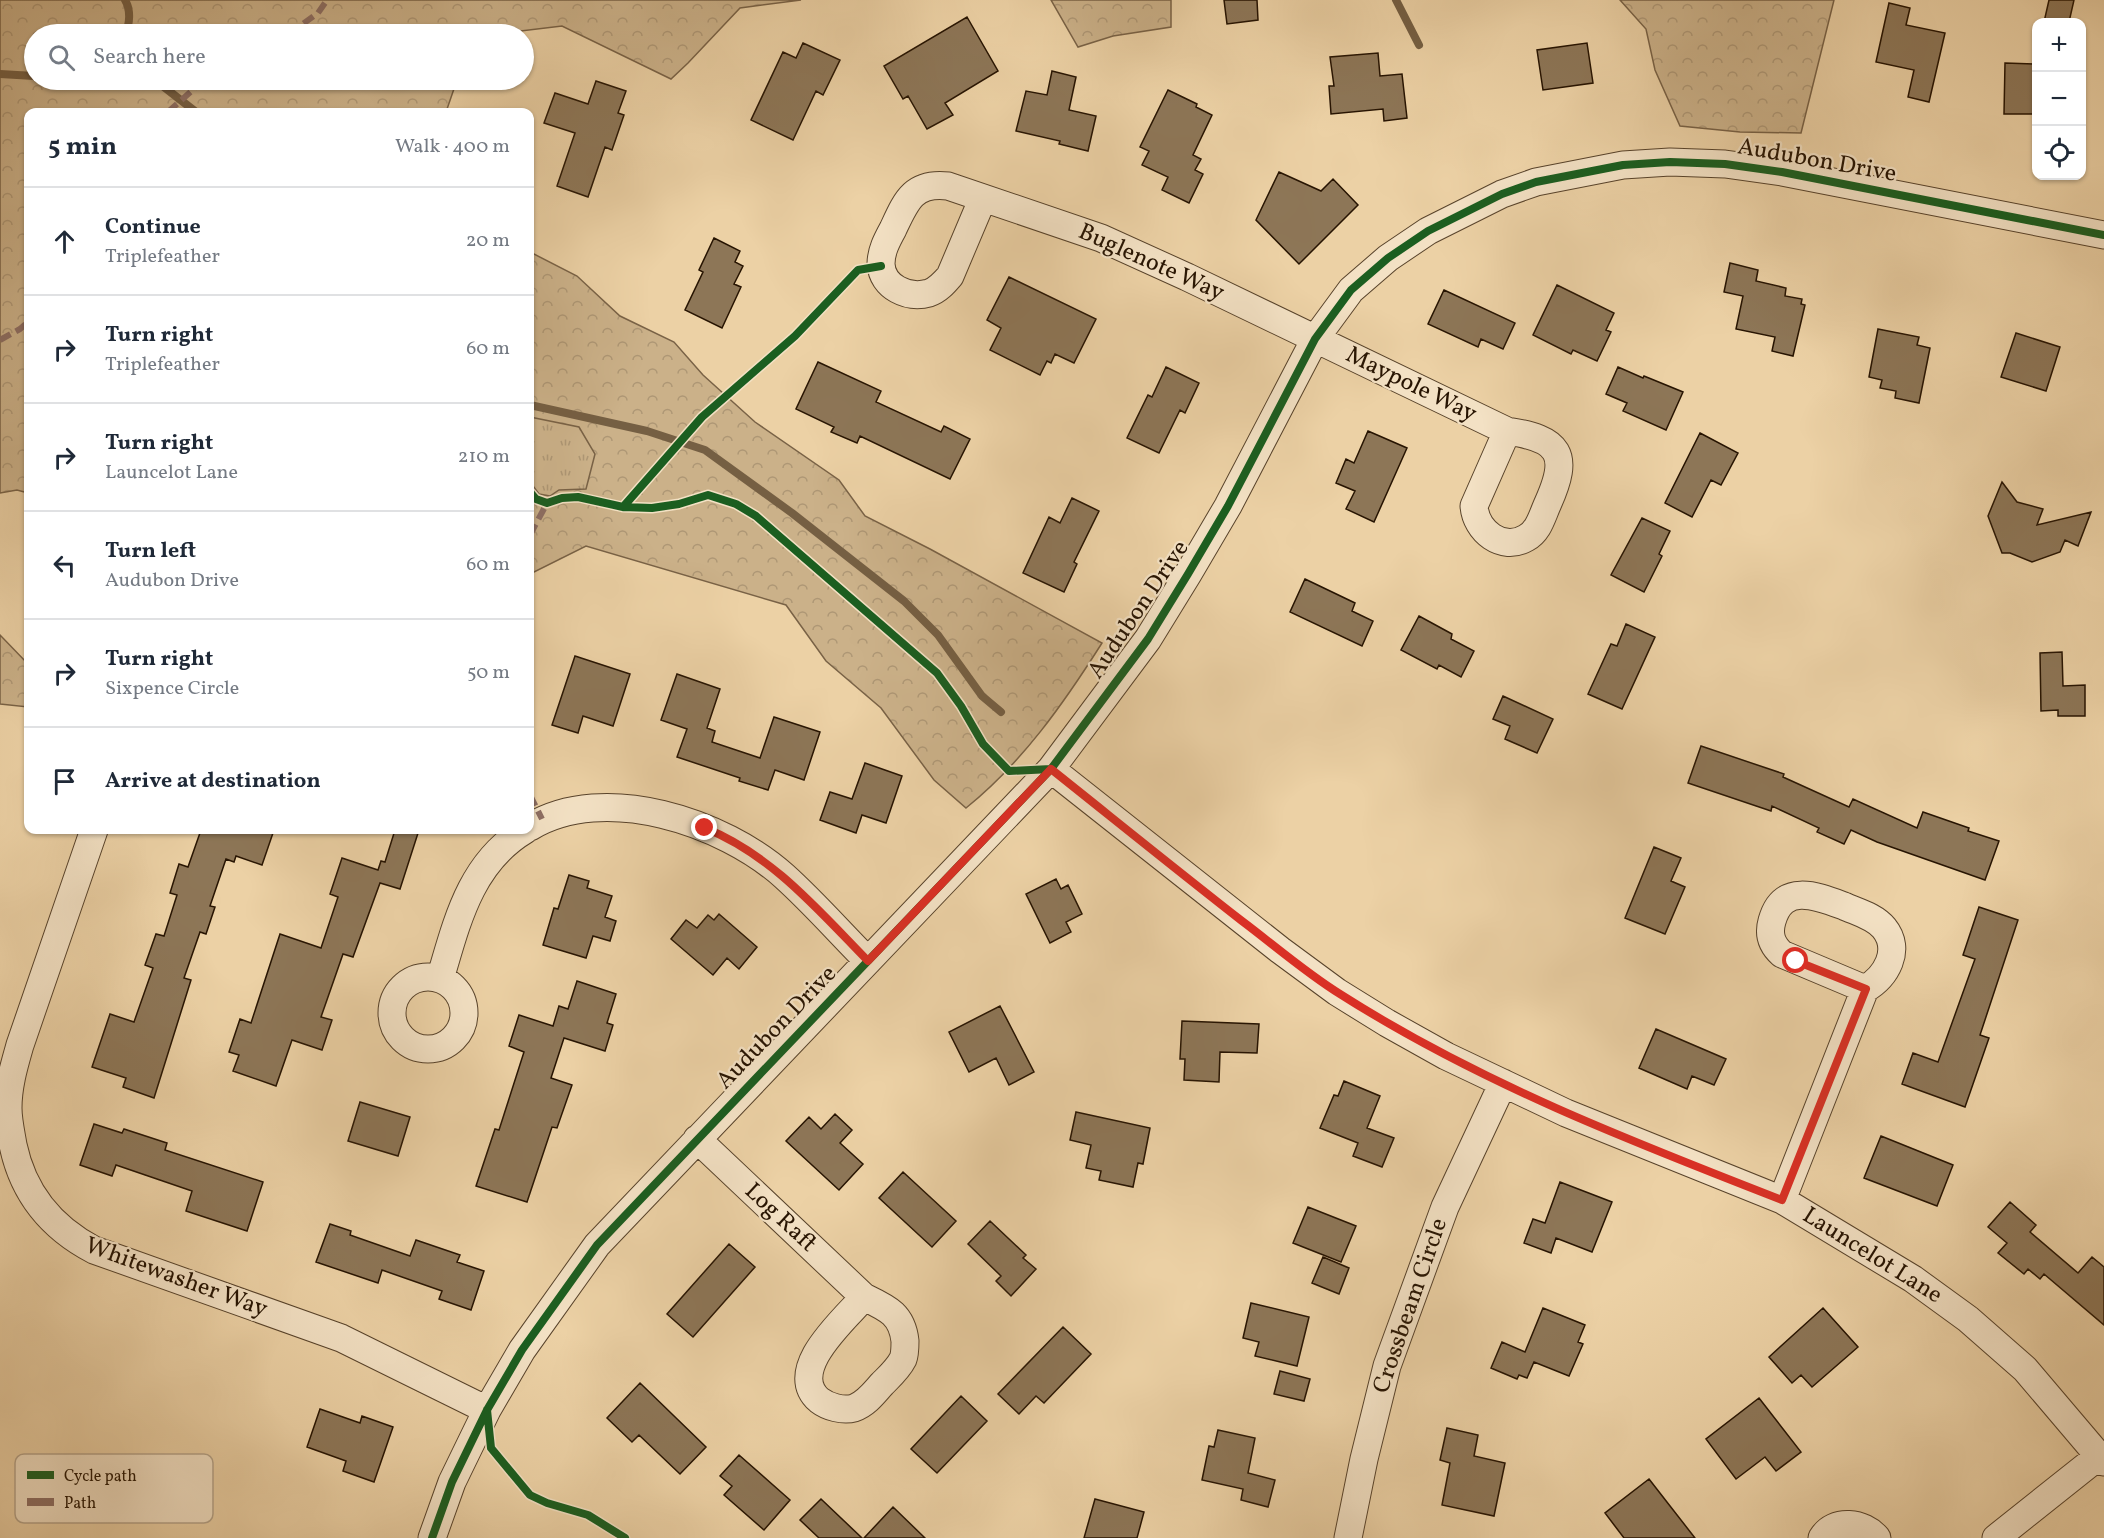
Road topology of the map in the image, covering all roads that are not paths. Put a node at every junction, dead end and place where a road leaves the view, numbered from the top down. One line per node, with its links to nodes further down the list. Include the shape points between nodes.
1 (983, 198): 3 (street, Buglenote Way, via 1101,238)
2 (2104, 235): 3 (street, Audubon Drive, via 1782,172 1725,164 1623,165 1536,182 1428,231 1351,290)
3 (1315, 339): 4 (street, Maypole Way); 5 (street, Audubon Drive, via 1188,574 1148,639)
4 (1506, 431)
5 (1051, 769): 9 (street, Audubon Drive); 12 (street, Launcelot Lane, via 1337,992 1446,1056)
6 (534, 824): 9 (street, via 570,810 610,807 648,810 730,838 783,875)
7 (93, 834): 16 (street, Whitewasher Way, via 11,1079 9,1120 24,1183 57,1225 94,1250 341,1338)
8 (520, 834): 10 (street, via 491,859 472,884)
9 (868, 961): 13 (street, Audubon Drive)
10 (440, 979)
11 (1866, 989): 14 (street)
12 (1503, 1083): 14 (street, Launcelot Lane, via 1627,1139); 19 (street, Crossbeam Circle, via 1445,1207 1387,1366)
13 (697, 1139): 15 (street, Log Raft); 16 (street, Audubon Drive, via 597,1245 522,1350)
14 (1782, 1200): 17 (street, Launcelot Lane, via 1913,1279 1968,1319 2025,1369)
15 (864, 1297)
16 (487, 1410): 18 (street, Audubon Drive, via 452,1482)
17 (2102, 1459): 22 (street)
18 (432, 1538)
19 (1348, 1538)
20 (1822, 1538): 21 (street, via 1835,1527 1848,1524 1860,1526)
21 (1877, 1538)
22 (1996, 1538)

